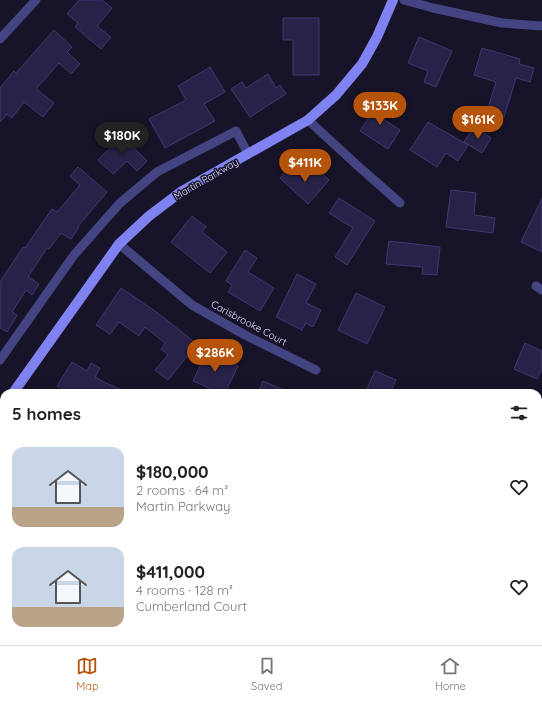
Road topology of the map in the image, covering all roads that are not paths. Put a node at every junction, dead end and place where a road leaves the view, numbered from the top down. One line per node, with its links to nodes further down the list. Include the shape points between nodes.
1 (36, 0): 5 (street)
2 (393, 0): 6 (street, Martin Parkway, via 362,64 336,95)
3 (404, 0): 4 (street, via 502,23)
4 (542, 26)
5 (0, 39)
6 (308, 120): 7 (street, Martin Parkway); 8 (street)
7 (248, 154): 9 (street, Martin Parkway, via 182,191 148,216); 10 (street, via 236,131 157,172 120,203 74,255)
8 (400, 203)
9 (119, 244): 11 (street, Carisbrooke Court, via 192,305); 12 (street, Martin Parkway)
10 (0, 360)
11 (316, 370)
12 (18, 389)

